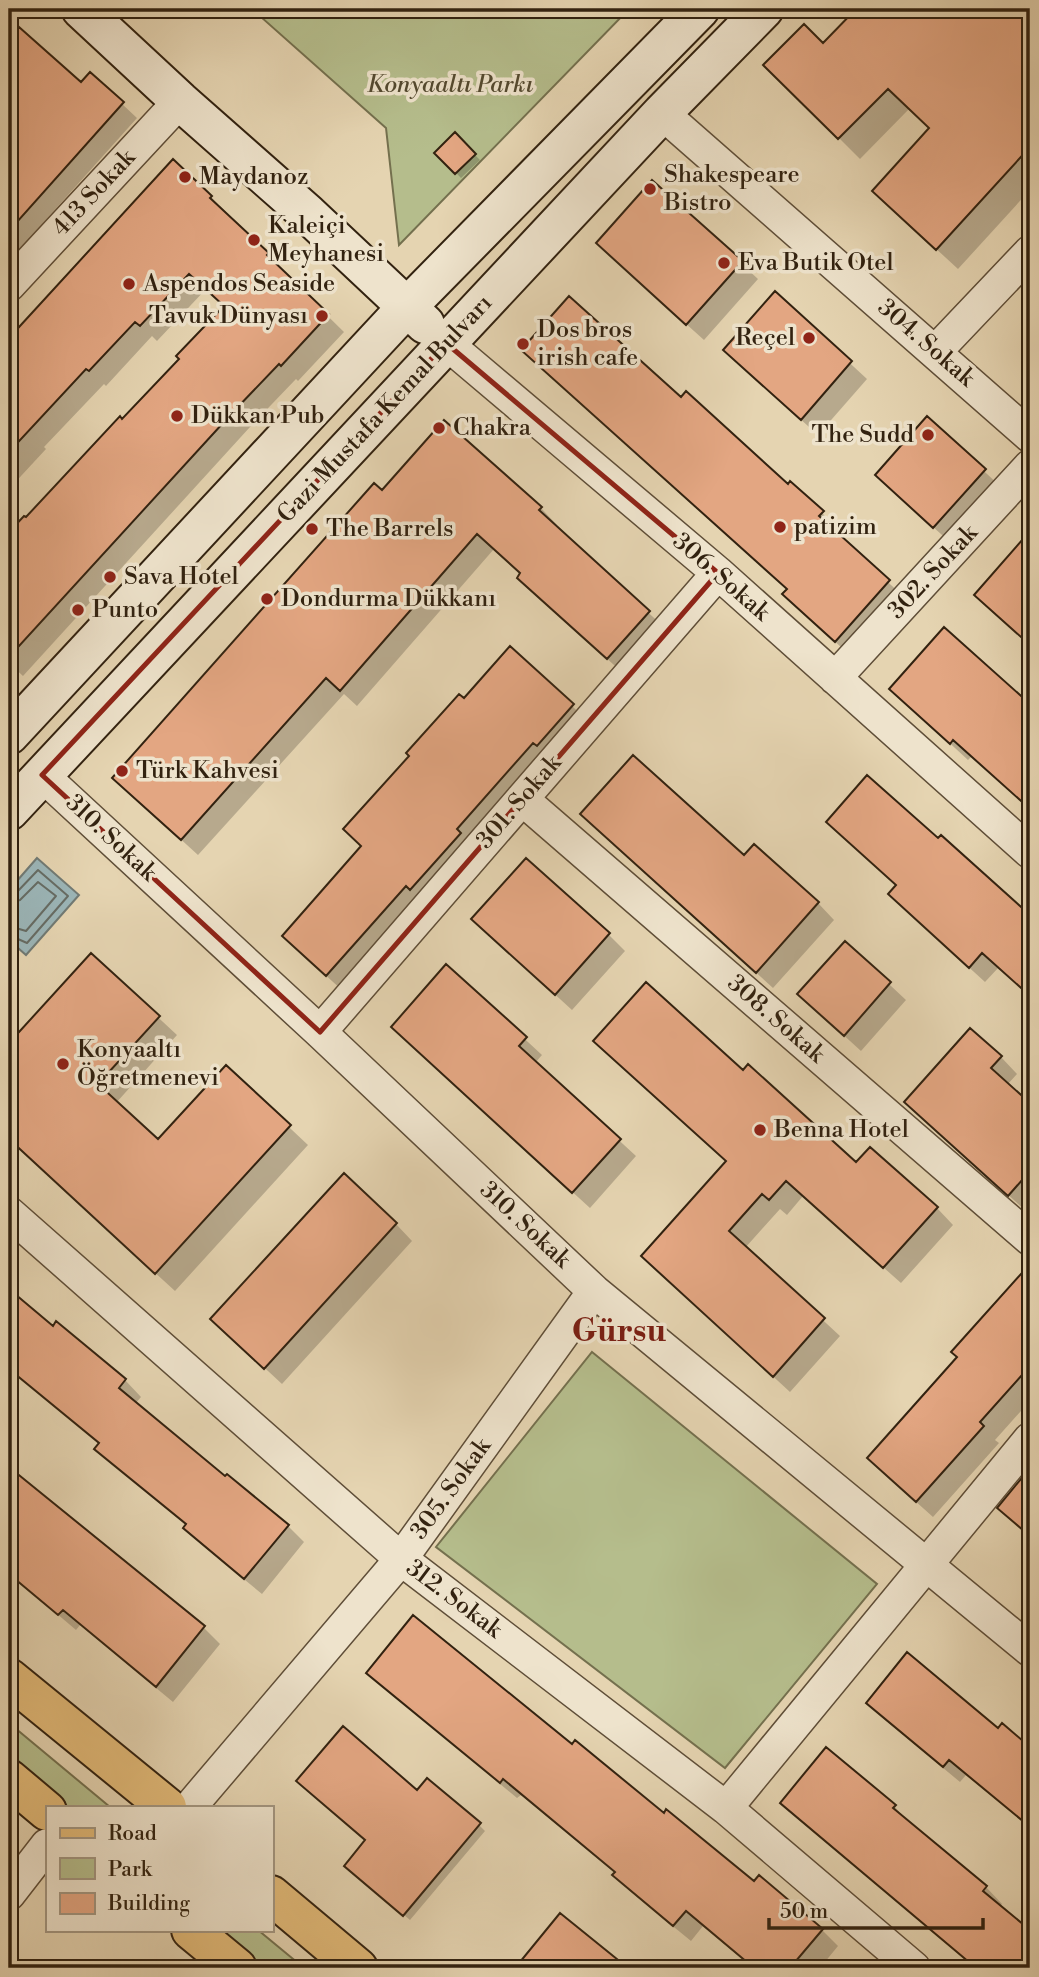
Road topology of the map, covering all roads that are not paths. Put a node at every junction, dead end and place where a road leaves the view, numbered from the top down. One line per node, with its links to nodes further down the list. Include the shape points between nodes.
1 (81, 9): 5 (main road, 306. Sokak)
2 (700, 9): 4 (main road)
3 (764, 9): 6 (main road, Gazi Mustafa Kemal Bulvarı)
4 (628, 82): 6 (main road); 9 (main road)
5 (180, 101): 8 (street, 413 Sokak); 9 (main road, 306. Sokak)
6 (662, 113): 10 (main road, Gazi Mustafa Kemal Bulvarı); 11 (street, 304. Sokak)
7 (1030, 252): 11 (street)
8 (9, 285)
9 (407, 307): 10 (main road, 306. Sokak); 16 (main road)
10 (446, 343): 14 (street, 306. Sokak); 17 (main road, Gazi Mustafa Kemal Bulvarı)
11 (936, 351): 12 (street, 304. Sokak)
12 (1030, 436)
13 (1030, 466): 15 (street, 302. Sokak)
14 (718, 573): 15 (street, 306. Sokak); 18 (street, 301. Sokak)
15 (835, 678): 20 (street, 306. Sokak)
16 (9, 735)
17 (43, 775): 19 (main road, Gazi Mustafa Kemal Bulvarı); 21 (street, 310. Sokak)
18 (522, 799): 21 (street, 301. Sokak); 23 (street, 308. Sokak)
19 (9, 811)
20 (1030, 852)
21 (320, 1032): 24 (street, 310. Sokak)
22 (9, 1213): 26 (street, 312. Sokak)
23 (1030, 1239)
24 (594, 1290): 26 (street, 305. Sokak); 27 (street, 310. Sokak)
25 (1030, 1439): 27 (street)
26 (401, 1559): 32 (street, 305. Sokak); 33 (street, 312. Sokak)
27 (926, 1565): 28 (street, 310. Sokak); 33 (street)
28 (1030, 1650)
29 (9, 1678): 31 (main road)
30 (9, 1779): 34 (main road)
31 (166, 1806)
32 (191, 1806)
33 (726, 1808): 41 (street, 312. Sokak)
34 (46, 1810)
35 (46, 1846): 36 (street)
36 (9, 1894)
37 (273, 1897): 40 (main road)
38 (193, 1932): 39 (main road)
39 (237, 1968)
40 (358, 1968)
41 (914, 1968)

